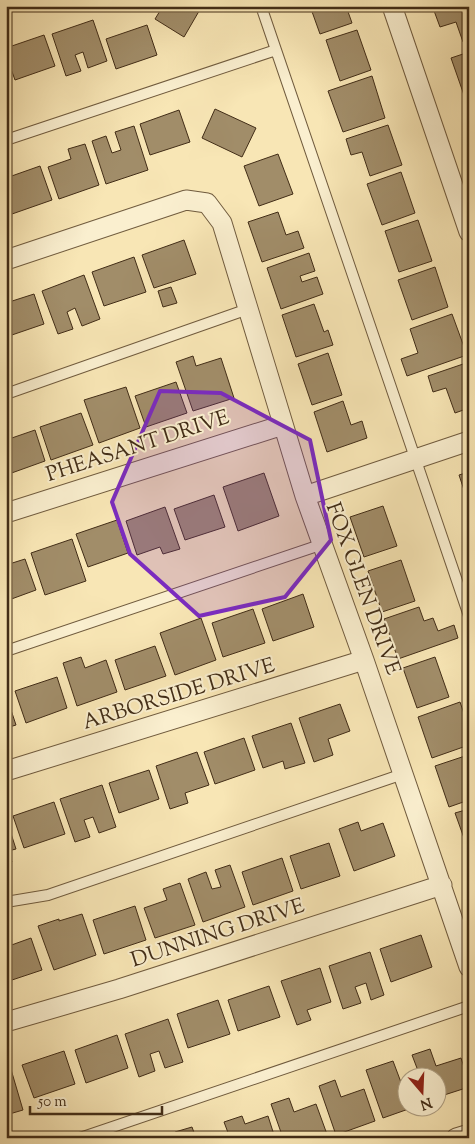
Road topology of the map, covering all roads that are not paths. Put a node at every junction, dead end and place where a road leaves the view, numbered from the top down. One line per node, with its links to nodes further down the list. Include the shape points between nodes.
1 (261, 6): 3 (lane)
2 (392, 6): 5 (street)
3 (276, 50): 4 (lane); 11 (lane)
4 (6, 140)
5 (469, 232)
6 (6, 260): 7 (street, FOX GLEN DRIVE, via 186,200 207,203 222,222)
7 (248, 309): 8 (lane); 9 (street, FOX GLEN DRIVE)
8 (6, 394)
9 (283, 425): 12 (street, FOX GLEN DRIVE); 13 (street, PHEASANT DRIVE)
10 (469, 441): 11 (street)
11 (415, 459): 12 (street); 15 (lane)
12 (305, 496): 14 (street, FOX GLEN DRIVE)
13 (6, 513)
14 (323, 544): 16 (lane); 17 (street, FOX GLEN DRIVE)
15 (469, 616)
16 (6, 651)
17 (364, 660): 18 (street, ARBORSIDE DRIVE); 19 (street, FOX GLEN DRIVE)
18 (6, 771)
19 (403, 774): 20 (street, FOX GLEN DRIVE); 21 (lane, via 48,895)
20 (442, 885): 22 (street, FOX GLEN DRIVE); 24 (street, DUNNING DRIVE)
21 (6, 902)
22 (469, 967)
23 (469, 1006): 26 (lane)
24 (6, 1022)
25 (469, 1134): 27 (street)
26 (80, 1138)
27 (456, 1138)

